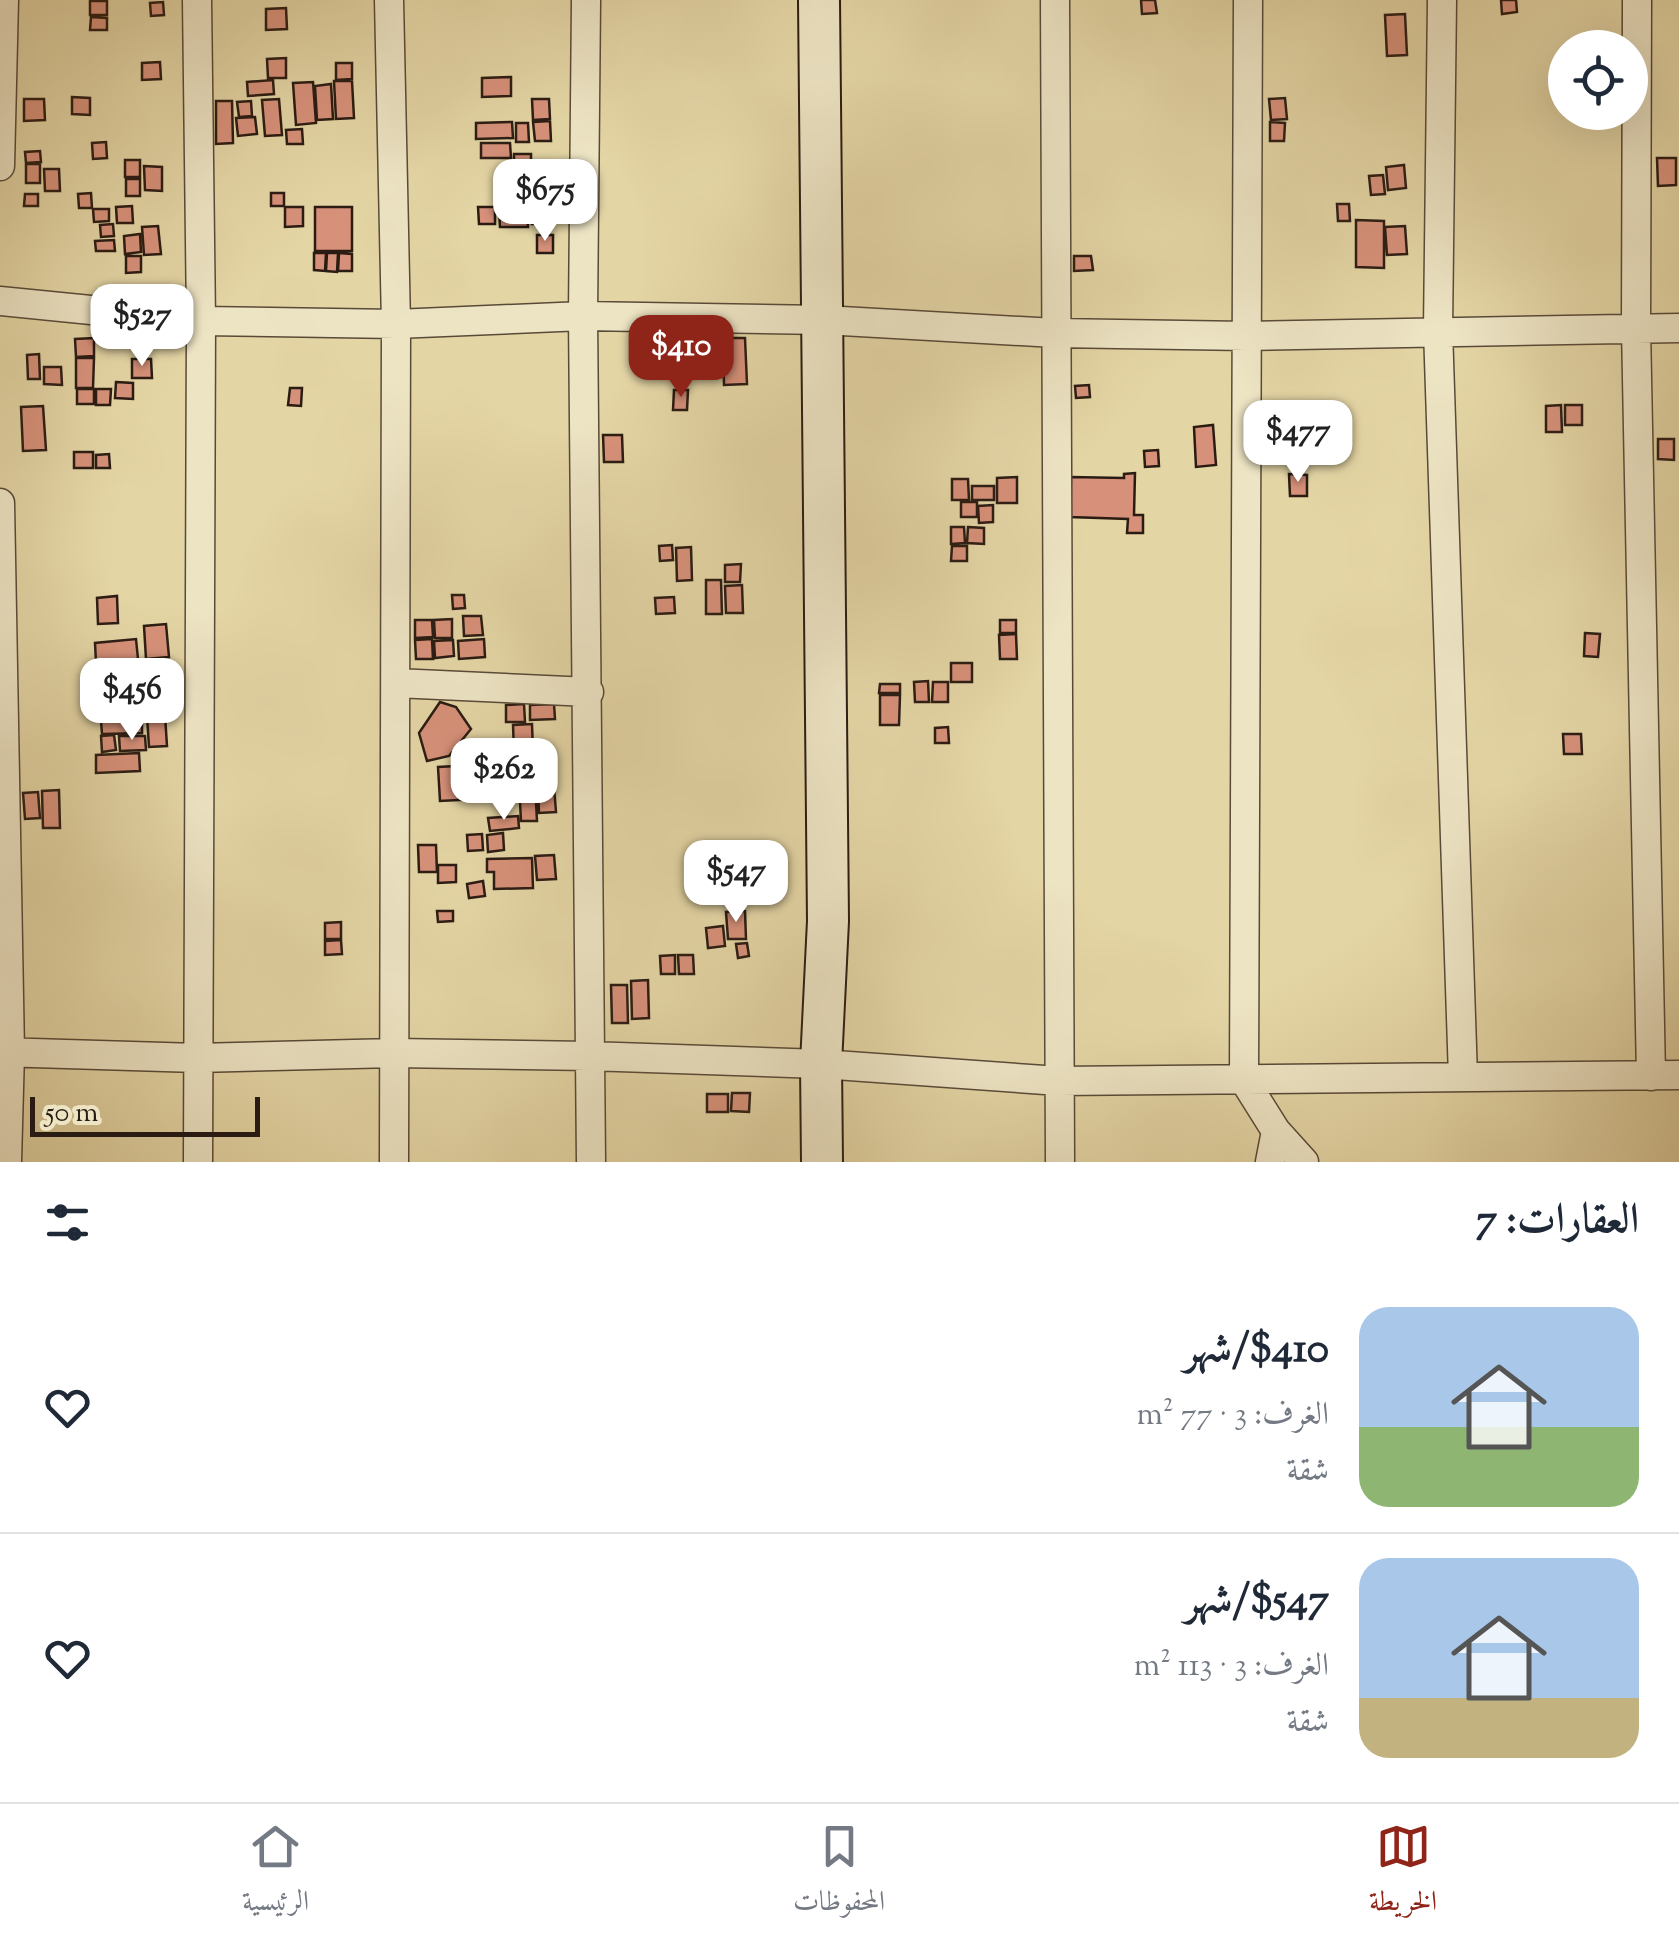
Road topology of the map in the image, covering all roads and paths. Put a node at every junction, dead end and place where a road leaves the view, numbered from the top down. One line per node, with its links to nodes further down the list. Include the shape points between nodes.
1 (4, 0): 10 (street)
2 (198, 0): 14 (street)
3 (389, 0): 15 (street)
4 (586, 0): 12 (street)
5 (820, 0): 13 (street)
6 (1055, 0): 19 (street)
7 (1248, 0): 20 (street)
8 (1442, 0): 18 (street)
9 (1637, 0): 16 (street)
10 (0, 166)
11 (0, 300): 14 (street)
12 (583, 316): 13 (street); 15 (street); 23 (street)
13 (824, 320): 19 (street); 28 (street, via 828,921)
14 (201, 321): 15 (street); 27 (street)
15 (396, 324): 22 (street)
16 (1636, 328): 17 (street); 18 (street); 29 (street)
17 (1679, 328)
18 (1438, 330): 20 (street); 30 (street)
19 (1055, 333): 20 (street); 32 (street)
20 (1246, 336): 31 (street)
21 (0, 502): 24 (street)
22 (396, 683): 23 (street); 25 (street)
23 (589, 692): 26 (street)
24 (5, 1052): 27 (street); 34 (street)
25 (394, 1053): 26 (street); 27 (street); 36 (street)
26 (589, 1056): 28 (street); 37 (street)
27 (197, 1058): 35 (street)
28 (821, 1064): 32 (street); 38 (street)
29 (1665, 1076): 30 (street)
30 (1463, 1078): 31 (street)
31 (1244, 1080): 32 (street); 33 (street)
32 (1059, 1081): 39 (street)
33 (1276, 1131): 40 (street); 41 (street)
34 (7, 1162)
35 (198, 1162)
36 (394, 1162)
37 (591, 1162)
38 (822, 1162)
39 (1060, 1162)
40 (1270, 1162)
41 (1304, 1162)

